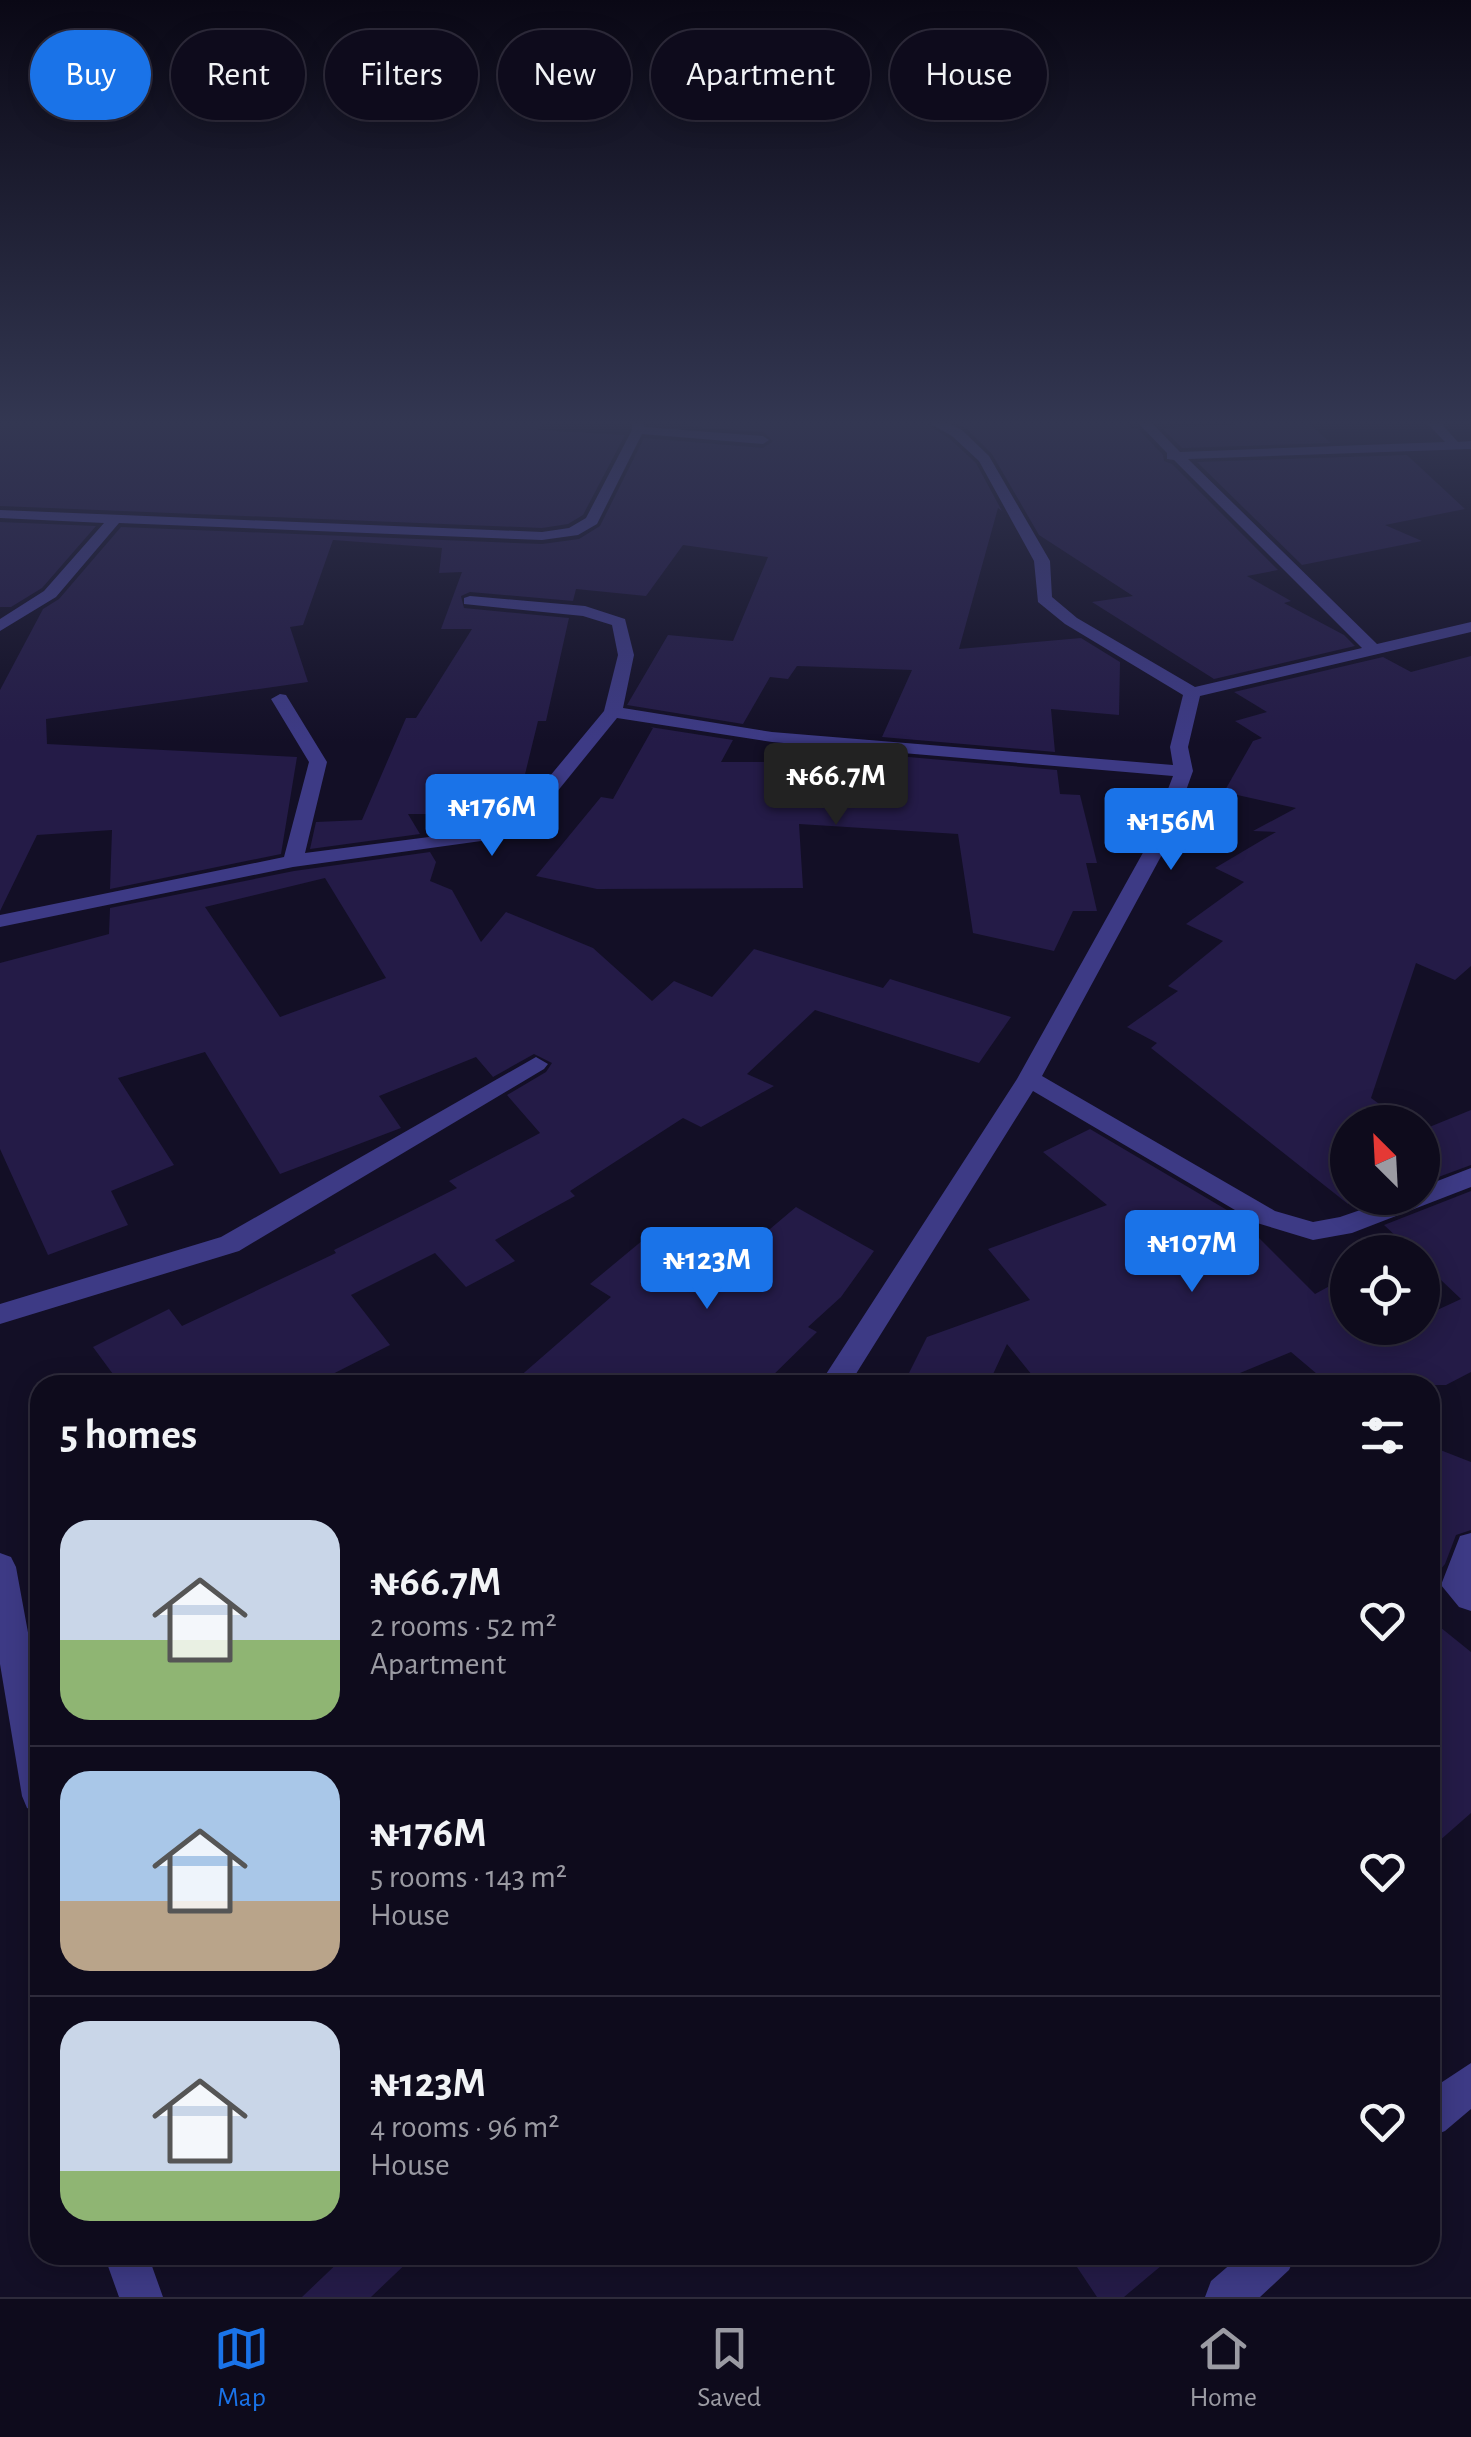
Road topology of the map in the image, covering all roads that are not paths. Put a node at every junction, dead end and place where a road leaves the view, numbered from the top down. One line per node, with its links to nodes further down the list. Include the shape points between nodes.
1 (108, 527): 7 (street, via 50,594)
2 (290, 527): 3 (street, via 542,536)
3 (582, 527)
4 (1023, 527): 10 (street, via 1042,561 1044,599)
5 (1246, 527): 9 (street)
6 (470, 601): 12 (street, via 585,611 619,622 626,656)
7 (0, 626)
8 (1471, 627): 9 (street)
9 (1375, 652): 10 (street)
10 (1192, 694): 13 (street, via 1179,746)
11 (280, 699): 14 (street, via 318,762)
12 (613, 712): 13 (street, via 772,737); 14 (street, via 532,810 496,834)
13 (1184, 771): 17 (street, via 1154,849)
14 (294, 861): 15 (street)
15 (0, 921)
16 (536, 1064): 21 (street, via 230,1244)
17 (1030, 1079): 20 (street, via 1266,1217 1312,1231); 22 (street)
18 (1471, 1177): 19 (street)
19 (1440, 1189)
20 (1373, 1215)
21 (0, 1314)
22 (840, 1375)
23 (1471, 1546): 25 (street, via 1457,1585)
24 (0, 1566): 26 (street)
25 (1471, 1597)
26 (30, 1738)
27 (1471, 2083): 28 (street)
28 (1440, 2108)
29 (130, 2265): 31 (street)
30 (1263, 2265): 32 (street)
31 (142, 2297)
32 (1227, 2297)

